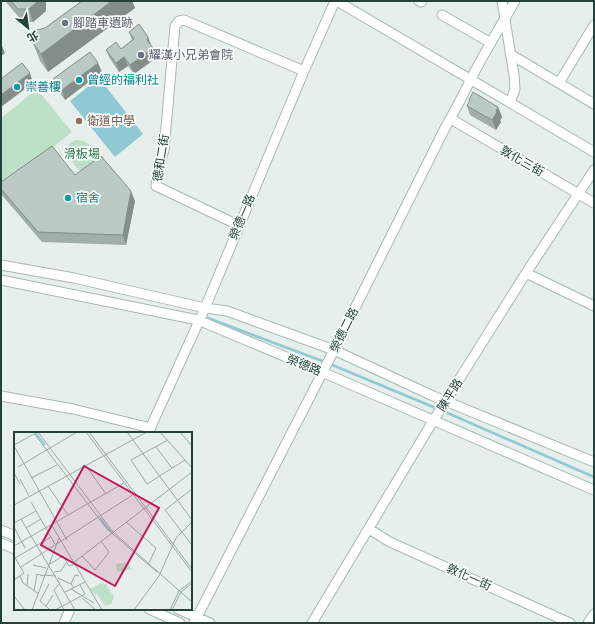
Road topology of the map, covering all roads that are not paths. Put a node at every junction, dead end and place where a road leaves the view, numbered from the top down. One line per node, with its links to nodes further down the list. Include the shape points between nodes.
1 (336, 1): 9 (street, 榮德一路); 10 (street)
2 (502, 1): 5 (street)
3 (515, 1): 5 (street, 榮德二路)
4 (442, 15): 7 (street)
5 (505, 19): 7 (street, 榮德二路); 8 (street)
6 (594, 25): 11 (street)
7 (491, 43): 10 (street, 榮德二路)
8 (510, 54): 11 (street); 12 (street, via 515,89)
9 (304, 71): 19 (street, 榮德一路); 19 (street, 德和二街, via 184,20 175,26 164,150 156,186)
10 (470, 80): 12 (street); 14 (street, 榮德二路)
11 (559, 83): 13 (street)
12 (510, 103): 15 (street)
13 (594, 104)
14 (451, 119): 17 (street, 敦化三街); 26 (street, 榮德二路)
15 (594, 152)
16 (594, 170): 17 (street, 陳平路)
17 (579, 194): 18 (street, 敦化三街); 21 (street, 陳平路)
18 (594, 203)
19 (238, 225): 24 (street, 榮德一路)
20 (1, 265): 24 (street, 榮德路, via 74,278)
21 (526, 273): 23 (street); 29 (street, 陳平路)
22 (1, 280): 25 (street, 榮德路)
23 (594, 306)
24 (205, 308): 25 (street, 榮德一路); 26 (street, 榮德路, via 227,311)
25 (198, 320): 27 (street, 榮德路); 31 (street, 榮德一路)
26 (334, 350): 27 (street, 榮德二路); 29 (street, 榮德路)
27 (322, 372): 30 (street, 榮德路); 43 (street, 榮德二路)
28 (1, 396): 31 (street, via 73,409)
29 (446, 401): 30 (street, 陳平路); 32 (street, 榮德路)
30 (433, 421): 33 (street, 榮德路); 34 (street, 陳平路)
31 (150, 430)
32 (594, 462)
33 (594, 490)
34 (369, 529): 47 (street, 陳平路); 48 (street, 敦化一街, via 390,542)
35 (1, 530): 36 (street)
36 (14, 536)
37 (1, 543): 38 (street)
38 (14, 549)
39 (70, 610): 44 (street)
40 (151, 610): 45 (street)
41 (180, 610): 43 (street)
42 (594, 614): 49 (street)
43 (196, 620): 46 (street)
44 (64, 623)
45 (180, 623)
46 (210, 623)
47 (312, 623)
48 (570, 623)
49 (588, 623)

